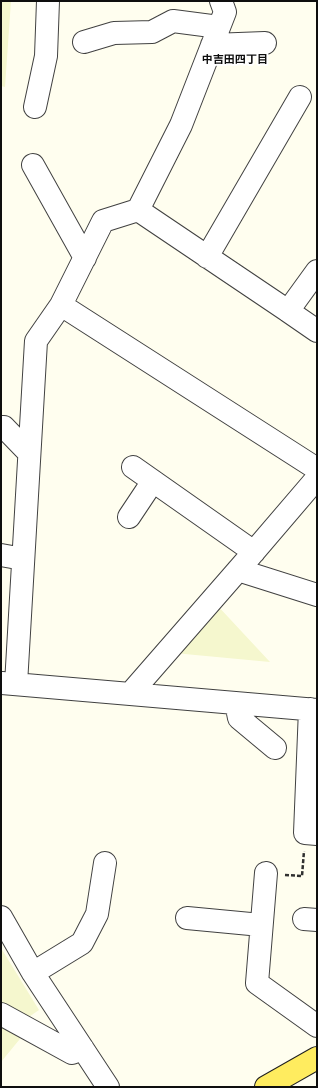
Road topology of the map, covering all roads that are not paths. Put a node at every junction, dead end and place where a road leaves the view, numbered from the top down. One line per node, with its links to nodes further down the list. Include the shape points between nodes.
1 (48, 1): 7 (street, via 46,56)
2 (221, 1): 3 (street, via 225,12)
3 (216, 36): 4 (street, via 173,21 152,32 114,33); 5 (street); 9 (street, via 181,124)
4 (84, 42)
5 (265, 43)
6 (300, 97): 10 (street)
7 (36, 107)
8 (33, 165): 11 (street)
9 (138, 210): 10 (street); 11 (street, via 104,221)
10 (207, 257): 14 (street)
11 (85, 258): 13 (street)
12 (317, 271): 14 (street)
13 (62, 305): 17 (street, via 36,341); 19 (street)
14 (288, 311): 15 (street)
15 (317, 331)
16 (1, 427): 17 (street, via 4,427)
17 (29, 453): 26 (street)
18 (133, 467): 21 (street)
19 (317, 469)
20 (317, 478): 22 (street)
21 (154, 481): 23 (street); 24 (street)
22 (310, 496): 24 (street)
23 (129, 517)
24 (254, 552): 27 (street)
25 (1, 555): 26 (street)
26 (23, 559): 29 (street)
27 (238, 570): 28 (street); 30 (street)
28 (317, 595)
29 (8, 683): 30 (street)
30 (130, 694): 31 (street)
31 (236, 703): 32 (street); 33 (street, via 239,718)
32 (313, 709): 34 (street)
33 (275, 748)
34 (311, 834)
35 (105, 862): 40 (street, via 97,914 82,943)
36 (266, 873): 39 (street)
37 (1, 917): 40 (street)
38 (187, 918): 39 (street)
39 (261, 925): 42 (street, via 257,983)
40 (33, 973): 43 (street)
41 (1, 1014): 43 (street, via 72,1053)
42 (317, 1026)
43 (83, 1049): 45 (street)
44 (317, 1058): 46 (main road)
45 (108, 1087)
46 (266, 1087)

